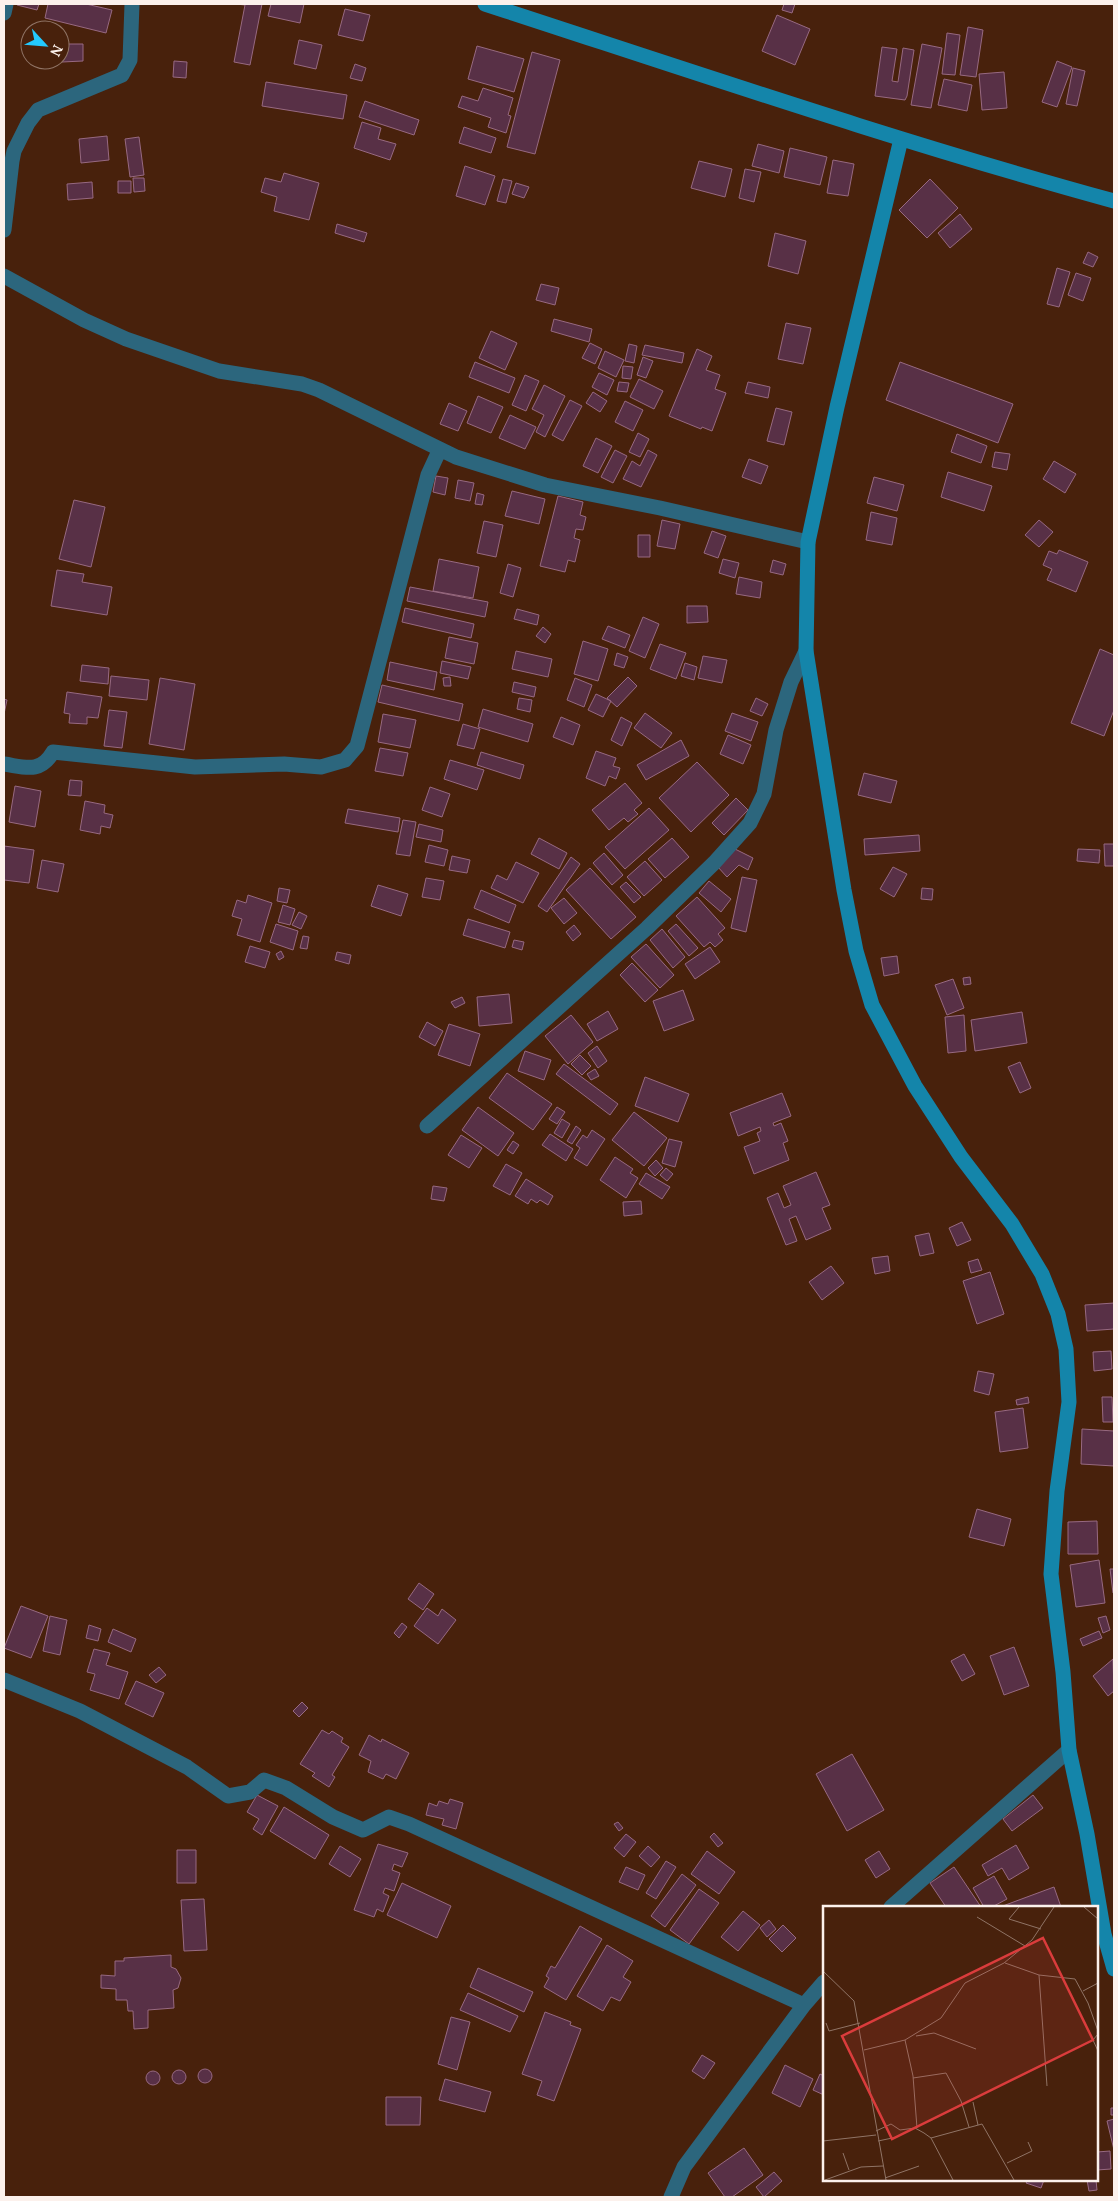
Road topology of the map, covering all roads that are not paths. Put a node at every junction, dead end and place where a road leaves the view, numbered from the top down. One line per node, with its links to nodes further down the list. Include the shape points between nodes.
1 (6, 4): 4 (street)
2 (132, 4): 7 (street, via 130,60 122,75 38,110 28,123 12,161)
3 (485, 4): 5 (street)
4 (4, 13)
5 (902, 139): 6 (street); 10 (street, via 837,406)
6 (1114, 201)
7 (4, 230)
8 (4, 276): 9 (street, via 126,339 219,371 302,384)
9 (440, 449): 10 (street, via 545,485); 12 (street, via 428,475 357,746 345,760 321,767 284,764 195,767 53,752 48,761 34,768)
10 (808, 542): 11 (street)
11 (806, 651): 13 (street, via 791,682 776,730 764,794 750,823 647,928); 15 (street, via 846,898 856,951 872,1004 915,1086 961,1157 1012,1224 1042,1274 1058,1314 1066,1349 1069,1402 1050,1574)
12 (4, 764)
13 (427, 1126)
14 (4, 1680): 19 (street, via 80,1711 187,1767 228,1796 250,1792 264,1780 286,1788 333,1817 364,1830 389,1817 409,1824)
15 (1069, 1750): 16 (street); 17 (street, via 1104,1934)
16 (892, 1906)
17 (1114, 1969)
18 (823, 1983): 19 (street)
19 (804, 2004): 20 (street, via 684,2167)
20 (671, 2197)

